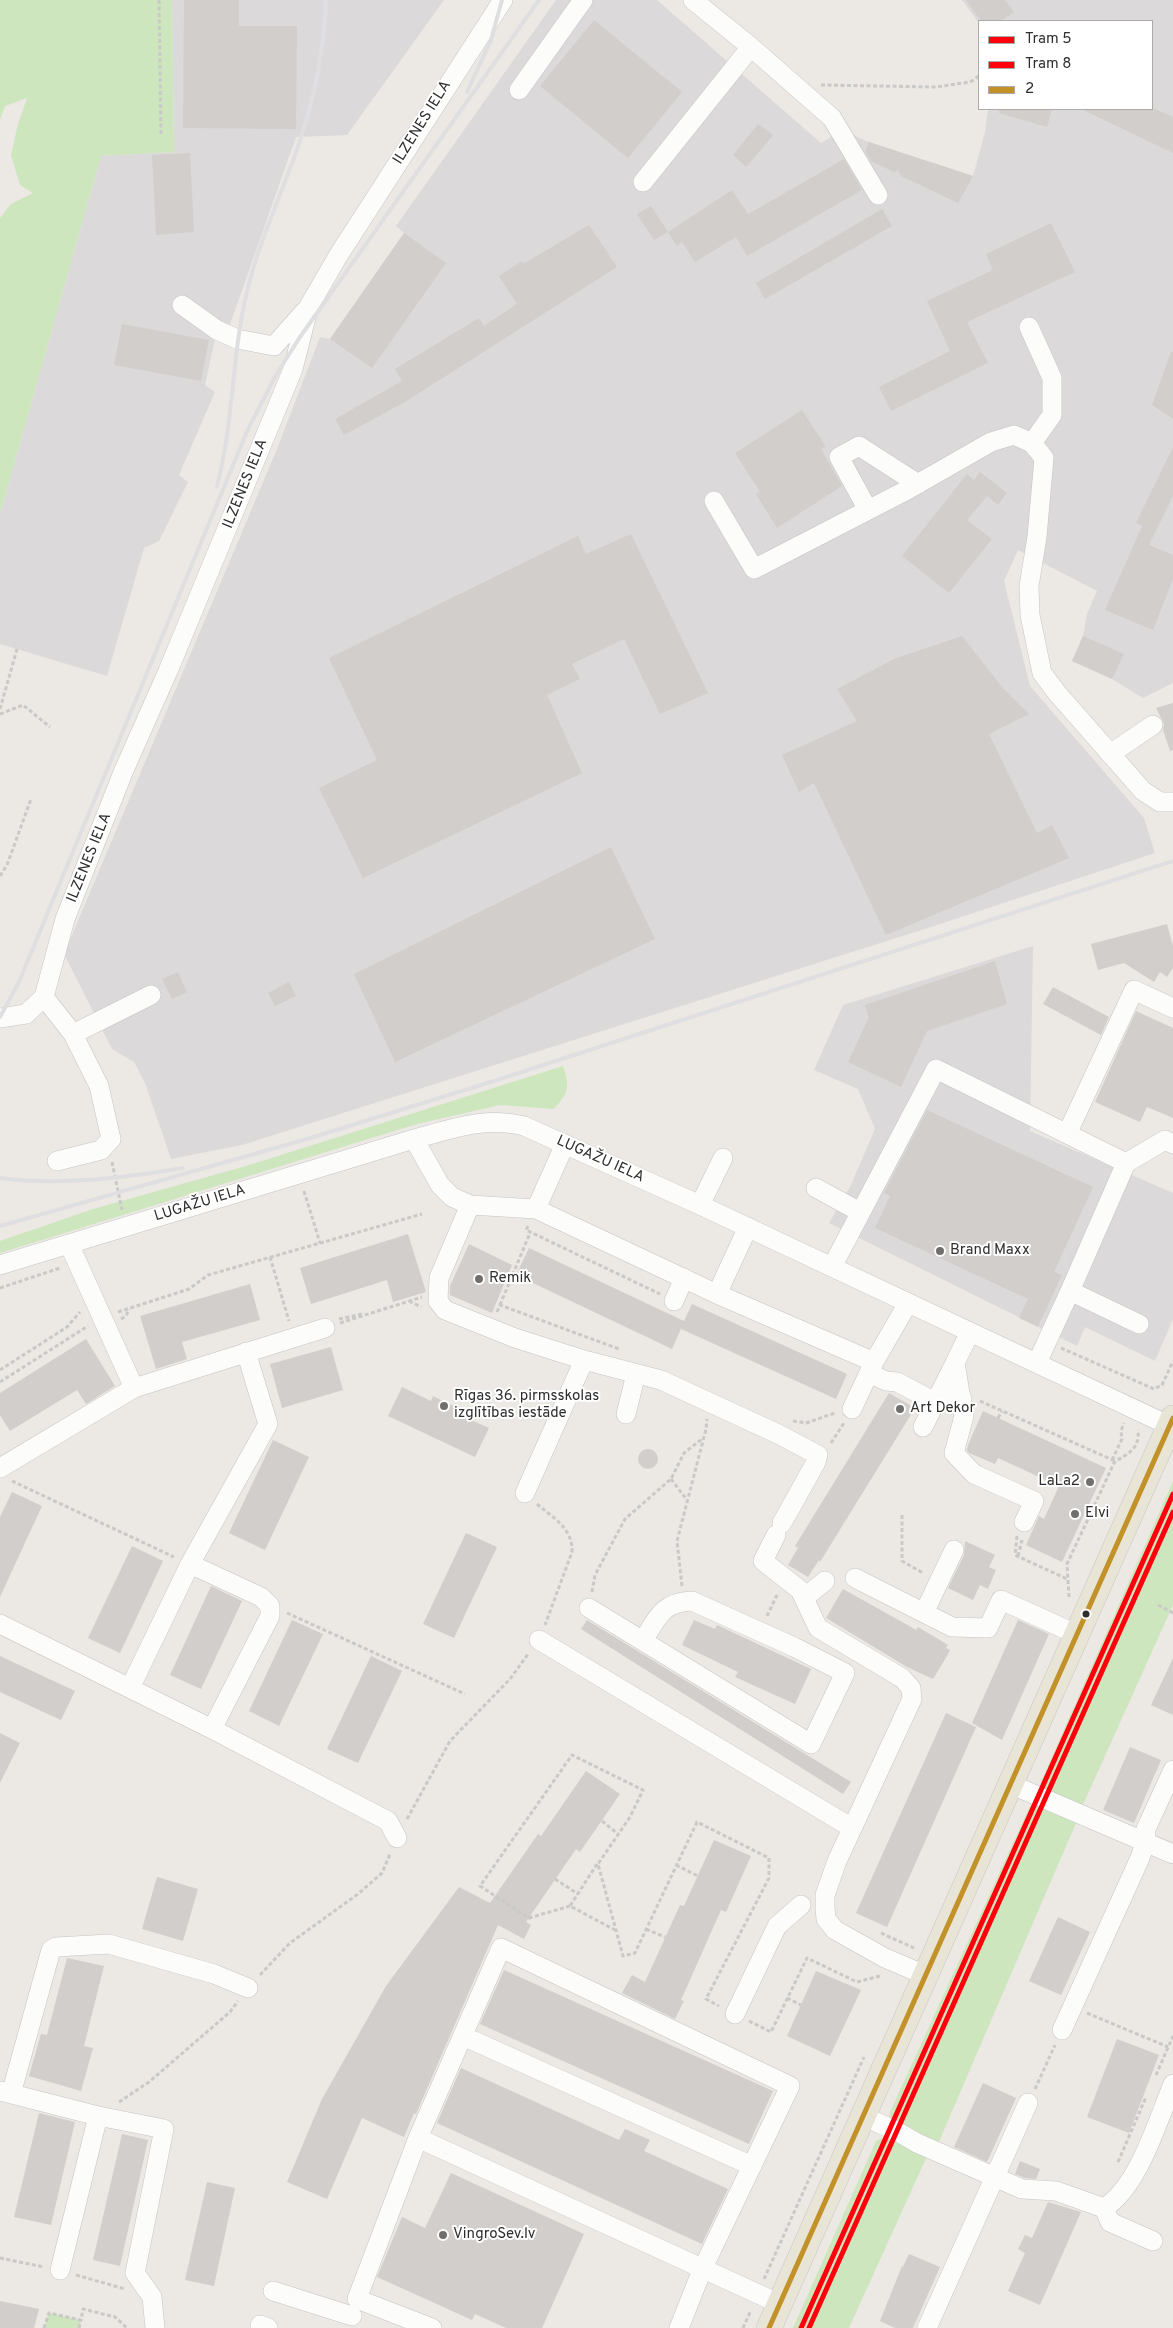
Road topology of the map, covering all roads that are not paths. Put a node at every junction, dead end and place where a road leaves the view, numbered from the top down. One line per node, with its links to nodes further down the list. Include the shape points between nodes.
1 (503, 0): 9 (street, ILZENES IELA)
2 (583, 0): 5 (street)
3 (693, 0): 4 (street)
4 (751, 47): 6 (street); 7 (street, via 832,118)
5 (519, 90)
6 (643, 182)
7 (878, 195)
8 (182, 305): 9 (street, via 217,330 237,339 274,346)
9 (309, 306): 19 (street, ILZENES IELA, via 293,369 124,770 65,919)
10 (1030, 327): 11 (street, via 1052,378 1052,415)
11 (1032, 443): 12 (street, via 1014,435 991,442); 16 (street, via 1044,458 1030,586 1030,615 1042,673)
12 (918, 484): 14 (street); 14 (street, via 859,446 839,457)
13 (714, 500): 14 (street, via 754,569)
14 (868, 510)
15 (1153, 725): 16 (street)
16 (1110, 754): 17 (street, via 1143,791 1160,802)
17 (1173, 802)
18 (151, 995): 22 (street)
19 (44, 997): 21 (street, via 26,1014); 22 (street)
20 (1173, 1008): 23 (street, via 1134,990)
21 (0, 1018)
22 (74, 1034): 28 (street, via 99,1086 111,1139 102,1150)
23 (1067, 1134): 29 (street); 34 (street, via 936,1069)
24 (414, 1139): 25 (street, LUGAŽU IELA, via 475,1122 508,1122); 31 (street, via 440,1185 452,1197); 36 (street, LUGAŽU IELA)
25 (565, 1144): 32 (street, LUGAŽU IELA); 33 (street)
26 (1173, 1144): 29 (street, via 1165,1140)
27 (723, 1158): 32 (street)
28 (57, 1161)
29 (1126, 1163): 40 (street)
30 (816, 1188): 34 (street)
31 (470, 1205): 33 (street); 48 (street, via 439,1278 438,1301 445,1310 515,1338)
32 (700, 1205): 35 (street, LUGAŽU IELA)
33 (536, 1209): 39 (street)
34 (860, 1212): 38 (street)
35 (748, 1228): 38 (street, LUGAŽU IELA); 41 (street)
36 (69, 1244): 37 (street, LUGAŽU IELA); 53 (street)
37 (0, 1265)
38 (832, 1267): 43 (street, LUGAŽU IELA)
39 (684, 1278): 41 (street); 42 (street)
40 (1070, 1292): 44 (street); 50 (street)
41 (717, 1294): 51 (street)
42 (674, 1301)
43 (908, 1303): 46 (street, LUGAŽU IELA); 51 (street)
44 (1139, 1324)
45 (324, 1328): 47 (street)
46 (970, 1332): 49 (street); 50 (street, LUGAŽU IELA)
47 (246, 1352): 53 (street); 64 (street, via 268,1424)
48 (584, 1360): 52 (street); 61 (street)
49 (955, 1363): 54 (street); 55 (street)
50 (1037, 1363): 58 (street, LUGAŽU IELA)
51 (872, 1368): 55 (street, via 886,1381 897,1382); 57 (street)
52 (636, 1374): 56 (street); 67 (street, via 661,1380 818,1455 763,1561 800,1590)
53 (134, 1388): 60 (street)
54 (962, 1399): 55 (street); 62 (street, via 964,1416 954,1453 974,1474 1034,1501)
55 (937, 1403): 59 (street)
56 (626, 1414)
57 (848, 1417)
58 (1171, 1422): 72 (main road)
59 (922, 1427)
60 (4, 1474)
61 (525, 1494)
62 (1024, 1522)
63 (954, 1550): 69 (street)
64 (190, 1564): 76 (street); 77 (street, via 261,1596 270,1606 270,1616)
65 (855, 1578): 69 (street)
66 (824, 1581): 67 (street)
67 (804, 1598): 71 (street)
68 (589, 1608): 74 (street)
69 (924, 1613): 72 (street, via 952,1627 988,1628 1000,1600)
70 (0, 1624): 76 (street)
71 (818, 1628): 75 (street); 80 (street, via 902,1678 911,1688 912,1699)
72 (1076, 1634): 79 (main road)
73 (539, 1640): 80 (street)
74 (643, 1641): 75 (street, via 658,1615 667,1607 692,1601); 75 (street, via 811,1744 845,1673)
75 (794, 1647)
76 (130, 1688): 77 (street)
77 (212, 1729): 81 (street, via 388,1820)
78 (1173, 1770): 82 (street, via 1146,1829)
79 (1010, 1784): 82 (street); 85 (main road)
80 (852, 1828): 85 (street, via 825,1894 826,1918 835,1930 893,1962)
81 (397, 1838)
82 (1146, 1843): 83 (street); 88 (street)
83 (1173, 1854)
84 (801, 1905): 87 (street, via 777,1926)
85 (925, 1975): 94 (main road)
86 (248, 1988): 91 (street, via 214,1974 109,1944 56,1947 52,1950)
87 (735, 2014)
88 (1062, 2030)
89 (463, 2036): 95 (street); 96 (street); 96 (street, via 502,1948 790,2086)
90 (1173, 2084): 98 (street, via 1138,2166 1115,2201)
91 (6, 2092): 93 (street)
92 (1028, 2103): 97 (street)
93 (98, 2116): 100 (street); 105 (street, via 164,2130 135,2273 152,2297)
94 (863, 2116): 97 (street); 103 (main road)
95 (418, 2138): 101 (street); 104 (street)
96 (752, 2166): 101 (street)
97 (994, 2178): 98 (street, via 1022,2189 1056,2191); 109 (street)
98 (1104, 2208): 99 (street, via 1110,2222)
99 (1153, 2241)
100 (60, 2270)
101 (702, 2270): 103 (street); 107 (street)
102 (273, 2291): 104 (street)
103 (780, 2304): 108 (main road)
104 (352, 2314): 106 (street)
105 (155, 2328)
106 (432, 2328)
107 (680, 2328)
108 (769, 2328)
109 (927, 2328)

